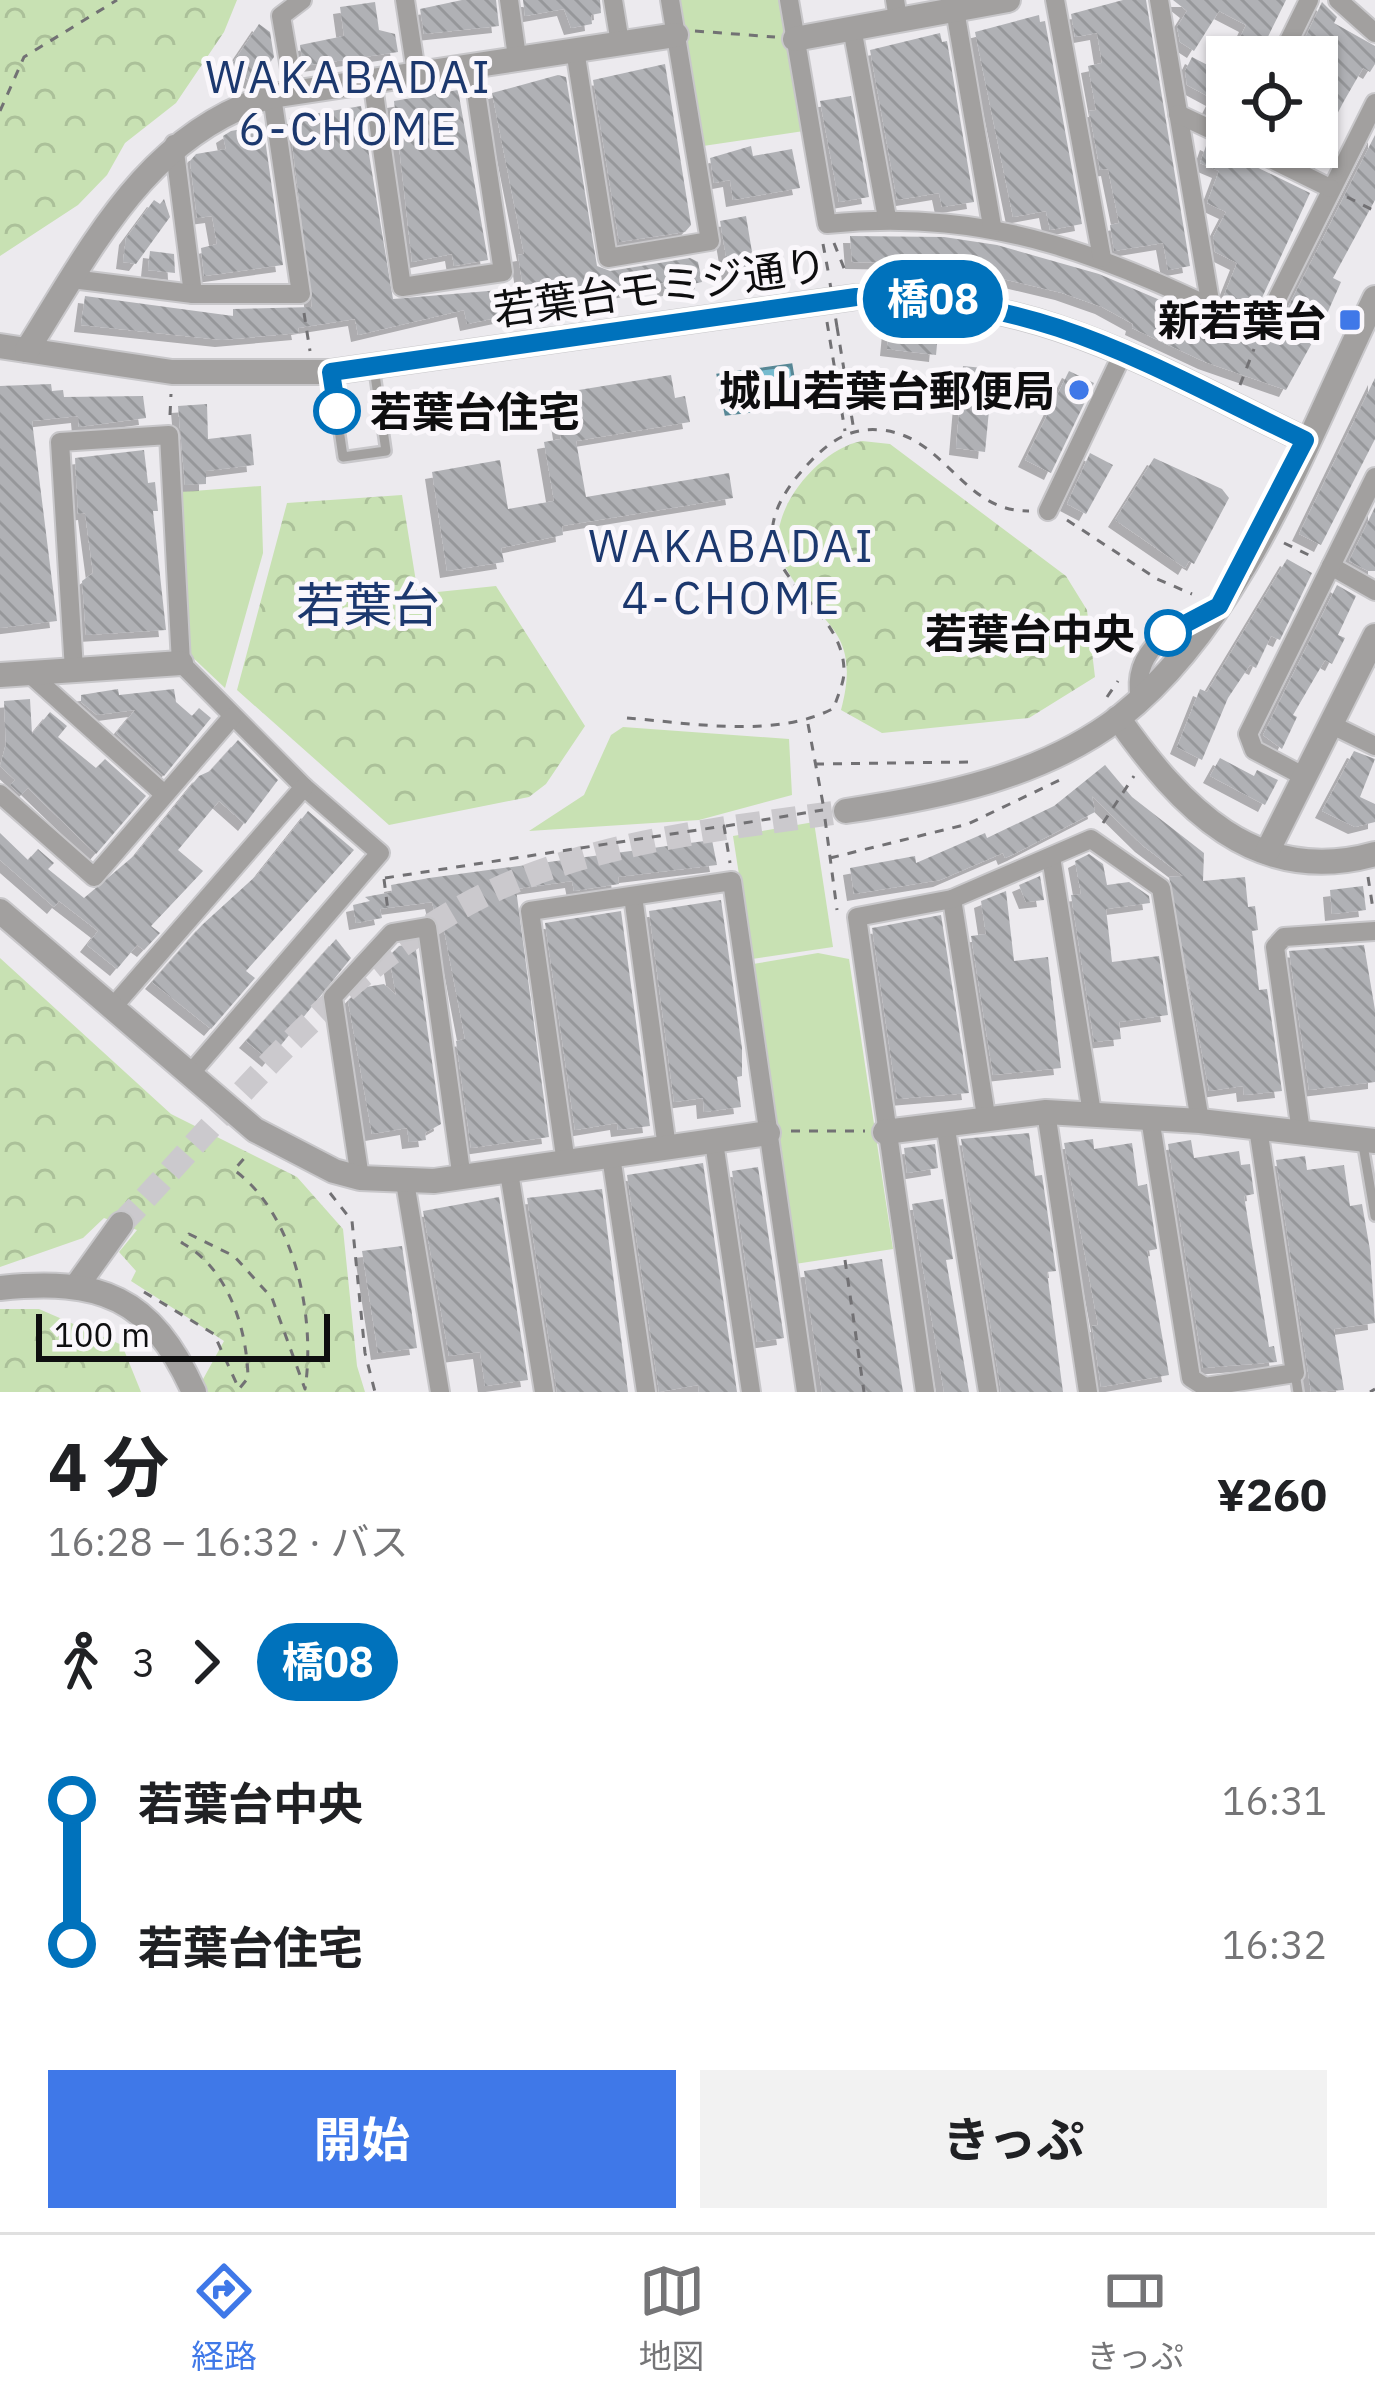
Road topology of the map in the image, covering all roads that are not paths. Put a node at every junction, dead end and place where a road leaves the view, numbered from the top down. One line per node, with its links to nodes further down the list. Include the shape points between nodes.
1 (302, 0): 26 (street, via 281,16)
2 (405, 0): 24 (street)
3 (508, 0): 22 (street)
4 (613, 0): 20 (street)
5 (670, 0): 17 (street)
6 (789, 0): 19 (street)
7 (1009, 0): 12 (street)
8 (1054, 0): 35 (street)
9 (1159, 0): 28 (street)
10 (1309, 0): 18 (street)
11 (1338, 0): 16 (street)
12 (999, 1): 14 (street)
13 (897, 10): 14 (street); 15 (street)
14 (955, 10): 34 (street)
15 (852, 28): 19 (street); 33 (street)
16 (1375, 33)
17 (676, 35): 20 (street); 21 (street, via 710,241 608,258)
18 (1291, 36)
19 (795, 39): 33 (street, via 827,224)
20 (620, 43): 21 (street)
21 (575, 50): 22 (street)
22 (517, 57): 23 (street)
23 (472, 65): 24 (street); 25 (street, via 503,272 402,287)
24 (416, 72): 25 (street)
25 (372, 80): 26 (street)
26 (283, 94): 30 (street, via 217,116); 37 (street, via 301,294)
27 (1375, 103): 32 (street)
28 (1178, 114): 29 (street); 39 (street)
29 (1206, 127)
30 (174, 144): 36 (street); 37 (street)
31 (1289, 168): 32 (street)
32 (1330, 188): 39 (street, via 1261,331)
33 (887, 218): 34 (street)
34 (992, 226): 35 (street)
35 (1102, 258): 39 (street)
36 (72, 279): 37 (street); 41 (street)
37 (193, 294)
38 (1375, 298): 45 (street)
39 (1211, 307)
40 (0, 346): 41 (street, 若葉台モミジ通り)
41 (27, 350): 44 (street, 若葉台モミジ通り, via 172,372)
42 (1123, 352): 43 (street, 若葉台モミジ通り, via 971,303 827,292 724,316); 45 (street, 若葉台モミジ通り); 47 (street)
43 (374, 368): 44 (street, 若葉台モミジ通り); 44 (lane, via 386,451 343,457)
44 (322, 372)
45 (1305, 440): 56 (street, via 1219,606)
46 (1375, 477): 48 (street)
47 (1048, 511)
48 (1331, 566): 49 (street); 59 (street, via 1248,734 1254,751)
49 (1375, 591)
50 (1375, 636): 57 (street)
51 (181, 663): 52 (street); 52 (street, via 169,435 60,442); 55 (street)
52 (74, 670): 53 (street)
53 (29, 673): 54 (street); 62 (street)
54 (0, 675)
55 (232, 717): 60 (street); 62 (street)
56 (1118, 718): 63 (street, via 985,782 932,798); 64 (street, via 1187,807)
57 (1332, 725): 58 (street); 59 (street)
58 (1375, 746)
59 (1305, 777): 64 (street)
60 (304, 787): 71 (street); 72 (street, via 380,853)
61 (0, 794): 62 (street, via 94,877)
62 (164, 794)
63 (835, 810)
64 (1267, 852): 65 (street, via 1320,860)
65 (1370, 855)
66 (1051, 856): 68 (street); 74 (street); 77 (street, via 1091,839 1161,888)
67 (633, 896): 82 (street, via 732,881); 85 (street); 87 (street, via 530,911)
68 (952, 899): 75 (street); 80 (street, via 863,913 855,923)
69 (0, 911): 71 (street)
70 (1374, 922): 81 (street, via 1284,938 1275,947)
71 (112, 1008): 72 (street)
72 (190, 1074): 89 (street, via 263,1136)
73 (1046, 1112): 74 (street); 75 (street); 105 (street)
74 (1092, 1113): 76 (street)
75 (986, 1116): 78 (street)
76 (1150, 1118): 77 (street); 96 (street, via 1191,1378 1204,1388)
77 (1200, 1121): 79 (street)
78 (945, 1123): 80 (street); 104 (street)
79 (1258, 1128): 81 (street); 96 (street)
80 (885, 1132): 103 (street)
81 (1301, 1132): 83 (street)
82 (768, 1133): 84 (street); 102 (street)
83 (1368, 1140): 92 (lane)
84 (714, 1142): 85 (street); 101 (street)
85 (667, 1148): 86 (street)
86 (611, 1156): 87 (street); 100 (street)
87 (566, 1162): 88 (street)
88 (509, 1172): 90 (street); 99 (street)
89 (360, 1178): 90 (street, via 333,997 392,933 427,927); 91 (street)
90 (462, 1179): 91 (street)
91 (406, 1182): 98 (street)
92 (1375, 1216)
93 (121, 1224): 94 (street)
94 (78, 1284): 95 (street); 97 (street, via 129,1306 166,1339)
95 (0, 1288)
96 (1296, 1383)
97 (194, 1392)
98 (440, 1392)
99 (544, 1392)
100 (646, 1392)
101 (752, 1392)
102 (806, 1392)
103 (925, 1392)
104 (988, 1392)
105 (1088, 1392)

